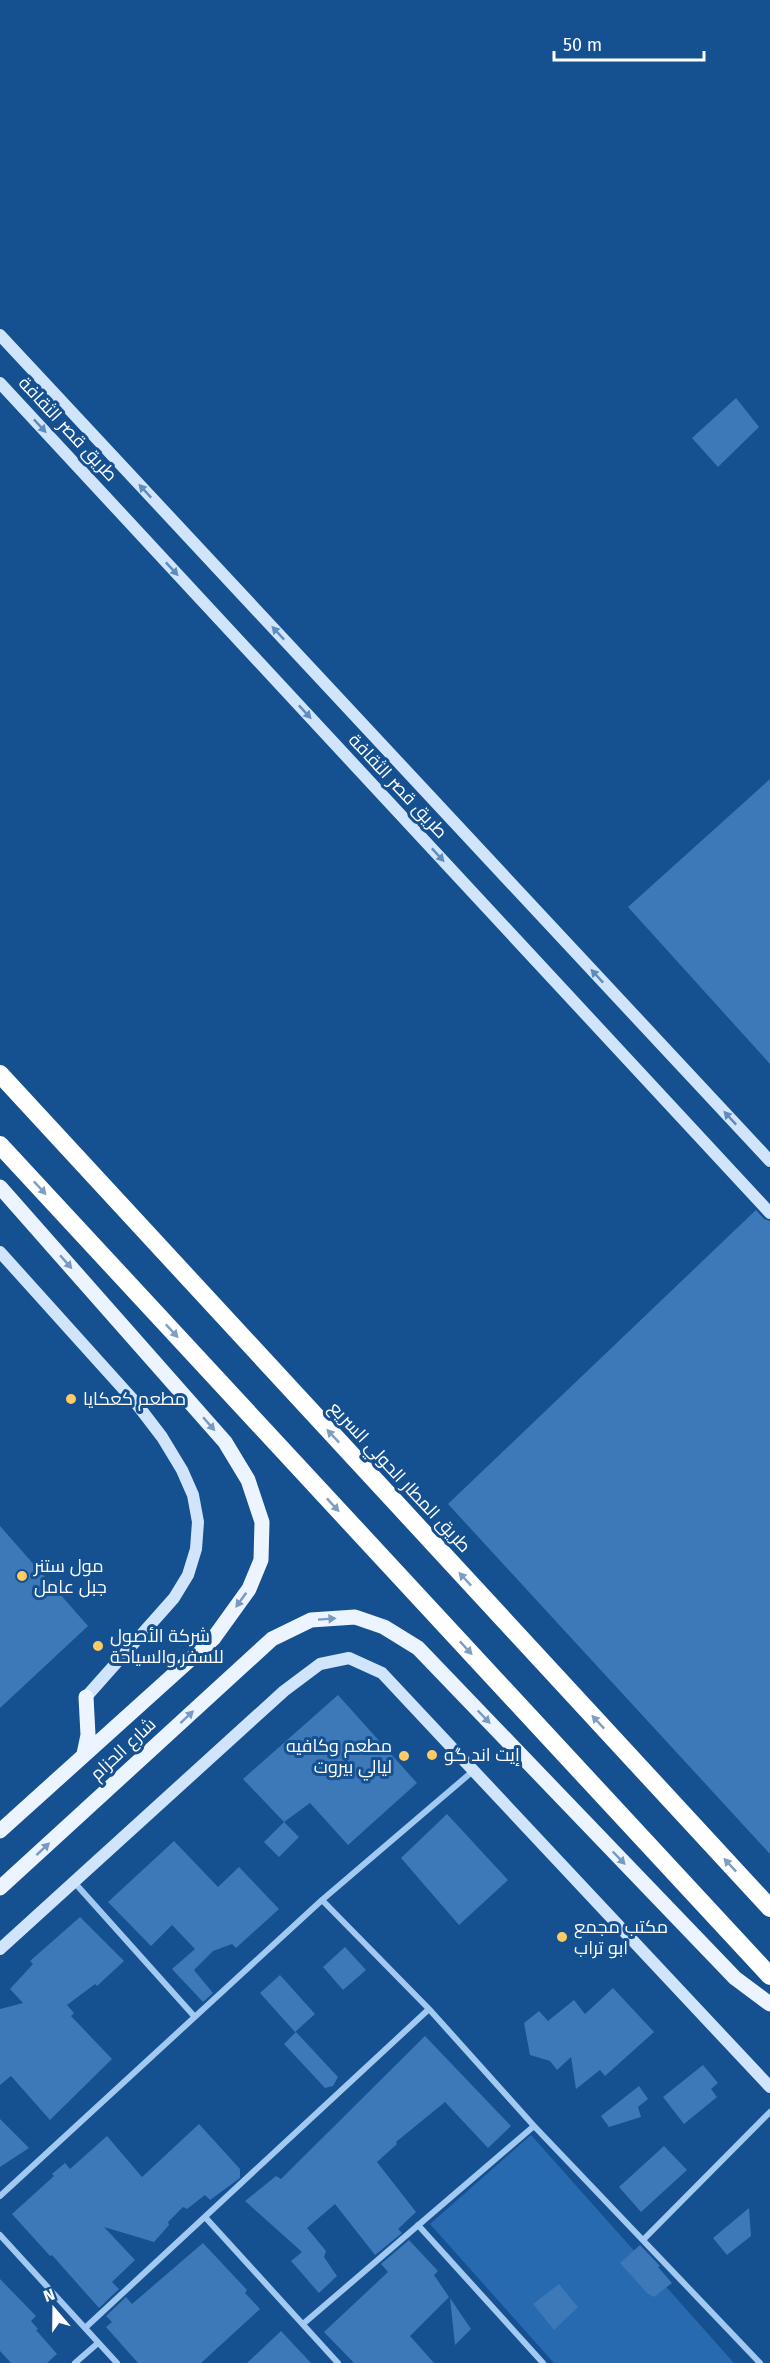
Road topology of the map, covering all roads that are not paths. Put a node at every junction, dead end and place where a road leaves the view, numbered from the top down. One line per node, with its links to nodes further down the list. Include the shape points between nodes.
1 (0, 335): 5 (street, طريق قصر الثقافة, one-way to 1)
2 (0, 383): 7 (street, طريق قصر الثقافة, one-way to 7)
3 (0, 1074): 16 (highway, طريق المطار الحولي السريع, one-way to 3)
4 (0, 1145): 18 (highway, one-way to 18)
5 (770, 1161)
6 (0, 1187): 10 (main road, شارع الحزام, one-way to 10, via 225,1442 248,1480 262,1522 261,1560 249,1589 213,1639)
7 (770, 1213)
8 (0, 1252): 9 (street, via 136,1403 162,1437 193,1495 197,1540 188,1575 174,1598)
9 (86, 1697): 10 (main road, via 88,1736)
10 (84, 1754): 12 (main road, شارع الحزام)
11 (474, 1770): 13 (street, via 382,1673 349,1658 320,1664 284,1691); 15 (street); 22 (street)
12 (0, 1831)
13 (74, 1882): 17 (street); 21 (street)
14 (0, 1888): 19 (main road, شارع الحزام, one-way to 19, via 272,1639 310,1620 355,1617 384,1627 418,1648 735,1978)
15 (322, 1900): 20 (street); 21 (street)
16 (770, 1908)
17 (0, 1949)
18 (770, 1976)
19 (770, 2004)
20 (429, 2009): 24 (street); 26 (street)
21 (195, 2016): 25 (street)
22 (770, 2087)
23 (770, 2112): 29 (street)
24 (534, 2126): 27 (street); 29 (street)
25 (0, 2196)
26 (205, 2217): 30 (street); 31 (street)
27 (418, 2225): 30 (street); 36 (street)
28 (0, 2235): 31 (street)
29 (643, 2240): 37 (street)
30 (303, 2324): 35 (street)
31 (85, 2328): 32 (street)
32 (98, 2343): 33 (street); 34 (street)
33 (75, 2363)
34 (117, 2363)
35 (338, 2363)
36 (543, 2363)
37 (760, 2363)

